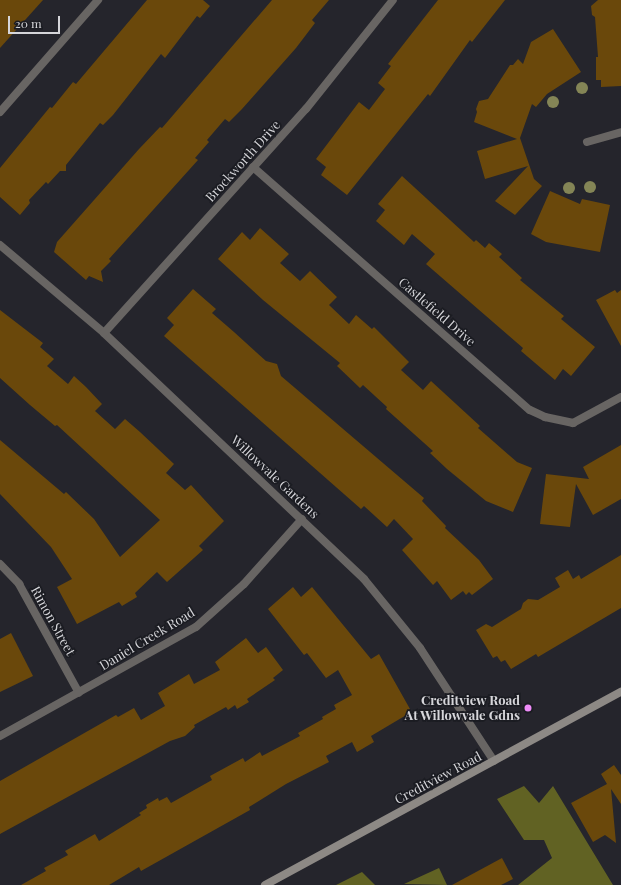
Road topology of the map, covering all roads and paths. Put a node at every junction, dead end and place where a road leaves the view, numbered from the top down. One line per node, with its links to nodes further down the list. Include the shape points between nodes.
1 (98, 0): 3 (street)
2 (393, 0): 6 (street, Brockworth Drive, via 306,109)
3 (0, 112)
4 (621, 132): 5 (street)
5 (587, 142)
6 (253, 167): 8 (street, Brockworth Drive); 9 (street, Castlefield Drive, via 530,410 544,417 573,423)
7 (0, 245): 8 (street, Willowvale Gardens)
8 (104, 333): 10 (street, Willowvale Gardens)
9 (621, 397)
10 (302, 519): 13 (street, Daniel Creek Road, via 244,584 196,627); 15 (street, Willowvale Gardens, via 364,579 390,609 420,648)
11 (0, 564): 13 (street, Rimon Street, via 19,584)
12 (621, 692): 15 (main road, Creditview Road)
13 (80, 693): 14 (street, Daniel Creek Road)
14 (0, 736)
15 (494, 761): 16 (main road, Creditview Road)
16 (265, 885)

